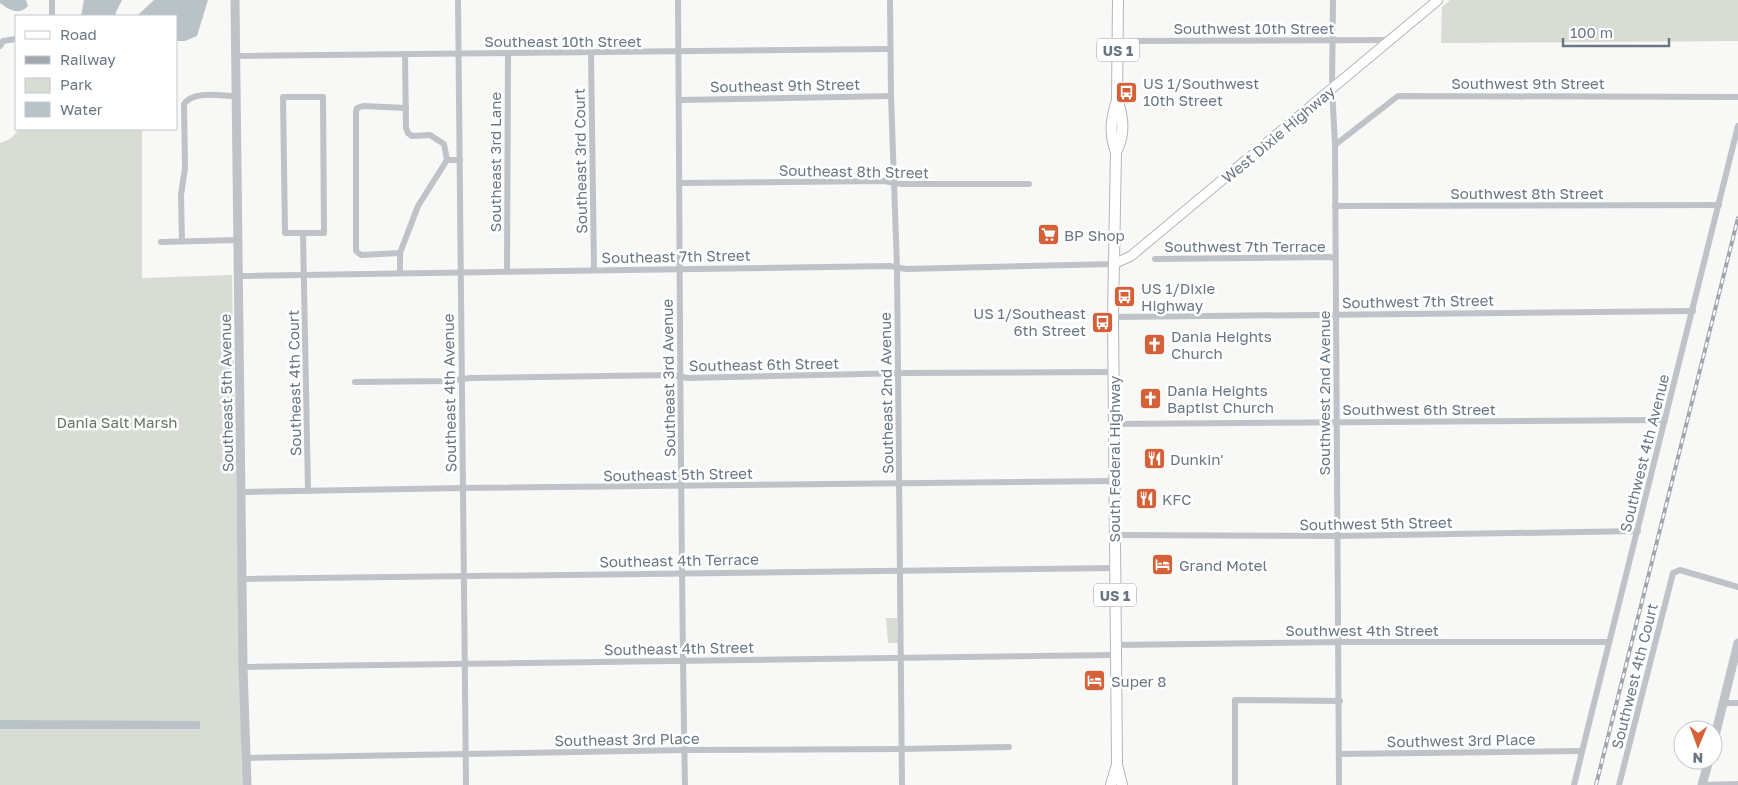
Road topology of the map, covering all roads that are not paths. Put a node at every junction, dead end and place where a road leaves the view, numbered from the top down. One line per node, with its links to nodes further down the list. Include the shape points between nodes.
1 (52, 0): 9 (street)
2 (235, 0): 21 (street, Southeast 5th Avenue)
3 (458, 0): 19 (street, Southeast 4th Avenue)
4 (678, 0): 16 (street, Southeast 3rd Avenue)
5 (890, 0): 15 (street, Southeast 2nd Avenue)
6 (1118, 0): 13 (main road, South Federal Highway / US 1)
7 (1333, 0): 11 (street, Southwest 2nd Avenue)
8 (1438, 0): 12 (main road, West Dixie Highway)
9 (52, 15)
10 (15, 39): 14 (street)
11 (1333, 40): 12 (street, Southwest 10th Street); 13 (street, Southwest 10th Street); 22 (street, Southwest 2nd Avenue)
12 (1390, 40): 22 (main road, West Dixie Highway)
13 (1118, 41): 44 (main road, South Federal Highway / US 1, via 1117,100 1122,114 1122,140 1116,152)
14 (1, 42)
15 (890, 49): 16 (street, Southeast 10th Street); 24 (street, Southeast 2nd Avenue)
16 (679, 52): 17 (street, Southeast 10th Street); 26 (street, Southeast 3rd Avenue)
17 (591, 53): 20 (street, Southeast 10th Street); 46 (street, Southeast 3rd Court)
18 (405, 54): 19 (street, Southeast 10th Street); 21 (street, Southeast 10th Street); 27 (street)
19 (459, 54): 20 (street, Southeast 10th Street); 31 (street, Southeast 4th Avenue)
20 (508, 54): 48 (street, Southeast 3rd Lane)
21 (235, 56): 23 (street, Southeast 5th Avenue)
22 (1332, 88): 29 (street, Southwest 2nd Avenue); 44 (main road, West Dixie Highway, via 1131,256)
23 (236, 96): 38 (street, Southeast 5th Avenue); 39 (street, via 194,96 184,104)
24 (891, 96): 26 (street, Southeast 9th Street); 33 (street, Southeast 2nd Avenue)
25 (1738, 97): 29 (street, Southwest 9th Street, via 1398,96)
26 (679, 100): 32 (street, Southeast 3rd Avenue)
27 (406, 108): 30 (street, via 408,133 412,136 430,135 444,144); 41 (street, via 363,106 356,112 356,250 361,255)
28 (1738, 126): 35 (street, Southwest 4th Avenue)
29 (1335, 145): 36 (street, Southwest 2nd Avenue)
30 (447, 160): 31 (street); 41 (street, via 418,206)
31 (460, 160): 49 (street, Southeast 4th Avenue)
32 (679, 183): 33 (street, Southeast 8th Street); 47 (street, Southeast 3rd Avenue)
33 (894, 183): 34 (street, Southeast 8th Street); 45 (street, Southeast 2nd Avenue)
34 (1029, 184)
35 (1719, 205): 36 (street, Southwest 8th Street); 53 (street, Southwest 4th Avenue)
36 (1335, 206): 42 (street, Southwest 2nd Avenue)
37 (303, 233): 37 (street, via 285,233 283,97 323,97 324,233); 51 (street, Southeast 4th Court)
38 (237, 240): 39 (street); 52 (street, Southeast 5th Avenue)
39 (182, 241): 40 (street)
40 (161, 242)
41 (400, 253): 50 (street)
42 (1335, 258): 43 (street, Southwest 7th Terrace); 54 (street, Southwest 2nd Avenue)
43 (1156, 259)
44 (1114, 264): 45 (street, Southeast 7th Street); 55 (main road, South Federal Highway / US 1)
45 (897, 267): 47 (street, Southeast 7th Street); 57 (street, Southeast 2nd Avenue)
46 (594, 269): 47 (street, Southeast 7th Street); 48 (street, Southeast 7th Street)
47 (679, 269): 58 (street, Southeast 3rd Avenue)
48 (507, 271): 49 (street, Southeast 7th Street)
49 (461, 272): 50 (street, Southeast 7th Street); 59 (street, Southeast 4th Avenue)
50 (400, 273): 51 (street, Southeast 7th Street)
51 (305, 274): 52 (street, Southeast 7th Street); 68 (street, Southeast 4th Court)
52 (238, 276): 69 (street, Southeast 5th Avenue)
53 (1693, 311): 54 (street, Southwest 7th Street); 61 (street, Southwest 4th Avenue)
54 (1336, 314): 55 (street, Southwest 7th Street); 62 (street, Southwest 2nd Avenue)
55 (1113, 317): 56 (main road, South Federal Highway / US 1)
56 (1114, 372): 57 (street, Southeast 6th Street); 63 (main road, South Federal Highway / US 1)
57 (898, 374): 58 (street, Southeast 6th Street); 65 (street, Southeast 2nd Avenue)
58 (681, 377): 59 (street, Southeast 6th Street); 66 (street, Southeast 3rd Avenue)
59 (462, 379): 60 (street, Southeast 6th Street); 67 (street, Southeast 4th Avenue)
60 (355, 382)
61 (1665, 420): 62 (street, Southwest 6th Street); 70 (street, Southwest 4th Avenue)
62 (1337, 422): 63 (street, Southwest 6th Street); 72 (street, Southwest 2nd Avenue)
63 (1114, 424): 64 (main road, South Federal Highway / US 1)
64 (1115, 481): 65 (street, Southeast 5th Street); 71 (main road, South Federal Highway / US 1)
65 (899, 484): 66 (street, Southeast 5th Street); 74 (street, Southeast 2nd Avenue)
66 (682, 487): 67 (street, Southeast 5th Street); 75 (street, Southeast 3rd Avenue)
67 (463, 488): 68 (street, Southeast 5th Street); 76 (street, Southeast 4th Avenue)
68 (308, 491): 69 (street, Southeast 5th Street)
69 (241, 492): 77 (street, Southeast 5th Avenue)
70 (1638, 531): 72 (street, Southwest 5th Street); 80 (street, Southwest 4th Avenue)
71 (1115, 535): 72 (street, Southwest 5th Street); 73 (main road, South Federal Highway / US 1)
72 (1337, 536): 79 (street, Southwest 2nd Avenue)
73 (1115, 568): 74 (street, Southeast 4th Terrace); 82 (main road, South Federal Highway / US 1)
74 (900, 570): 75 (street, Southeast 4th Terrace); 83 (street, Southeast 2nd Avenue)
75 (682, 572): 76 (street, Southeast 4th Terrace); 84 (street, Southeast 3rd Avenue)
76 (462, 575): 77 (street, Southeast 4th Terrace); 85 (street, Southeast 4th Avenue)
77 (242, 579): 86 (street, Southeast 5th Avenue)
78 (1738, 587): 110 (street, Southwest 4th Court, via 1680,570 1673,573)
79 (1339, 642): 80 (street, Southwest 4th Street); 82 (street, Southwest 4th Street); 87 (street, Southwest 2nd Avenue)
80 (1608, 642): 94 (street, Southwest 4th Avenue)
81 (1738, 643): 88 (street)
82 (1116, 650): 83 (street, Southeast 4th Street); 98 (main road, South Federal Highway / US 1)
83 (901, 657): 84 (street, Southeast 4th Street); 93 (street, Southeast 2nd Avenue)
84 (682, 660): 85 (street, Southeast 4th Street); 92 (street, Southeast 3rd Avenue)
85 (465, 664): 86 (street, Southeast 4th Street); 96 (street, Southeast 4th Avenue)
86 (243, 667): 97 (street, Southeast 5th Avenue)
87 (1340, 701): 95 (street, Southwest 2nd Avenue); 107 (street, via 1235,700)
88 (1724, 703): 89 (street); 90 (street)
89 (1738, 703)
90 (1719, 720)
91 (1010, 747): 93 (street, Southeast 3rd Place)
92 (685, 750): 93 (street, Southeast 3rd Place); 96 (street, Southeast 3rd Place); 103 (street, Southeast 3rd Avenue)
93 (901, 750): 104 (street, Southeast 2nd Avenue)
94 (1582, 751): 95 (street, Southwest 3rd Place); 109 (street, Southwest 4th Avenue)
95 (1339, 754): 108 (street, Southwest 2nd Avenue)
96 (466, 755): 97 (street, Southeast 3rd Place); 102 (street, Southeast 4th Avenue)
97 (245, 758): 101 (street, Southeast 5th Avenue)
98 (1117, 765): 105 (main road, South Federal Highway / US 1); 106 (main road, South Federal Highway / US 1)
99 (1706, 770): 111 (street)
100 (1738, 784): 111 (street)
101 (247, 785)
102 (466, 785)
103 (686, 785)
104 (902, 785)
105 (1112, 785)
106 (1122, 785)
107 (1235, 785)
108 (1339, 785)
109 (1574, 785)
110 (1619, 785)
111 (1702, 785)

